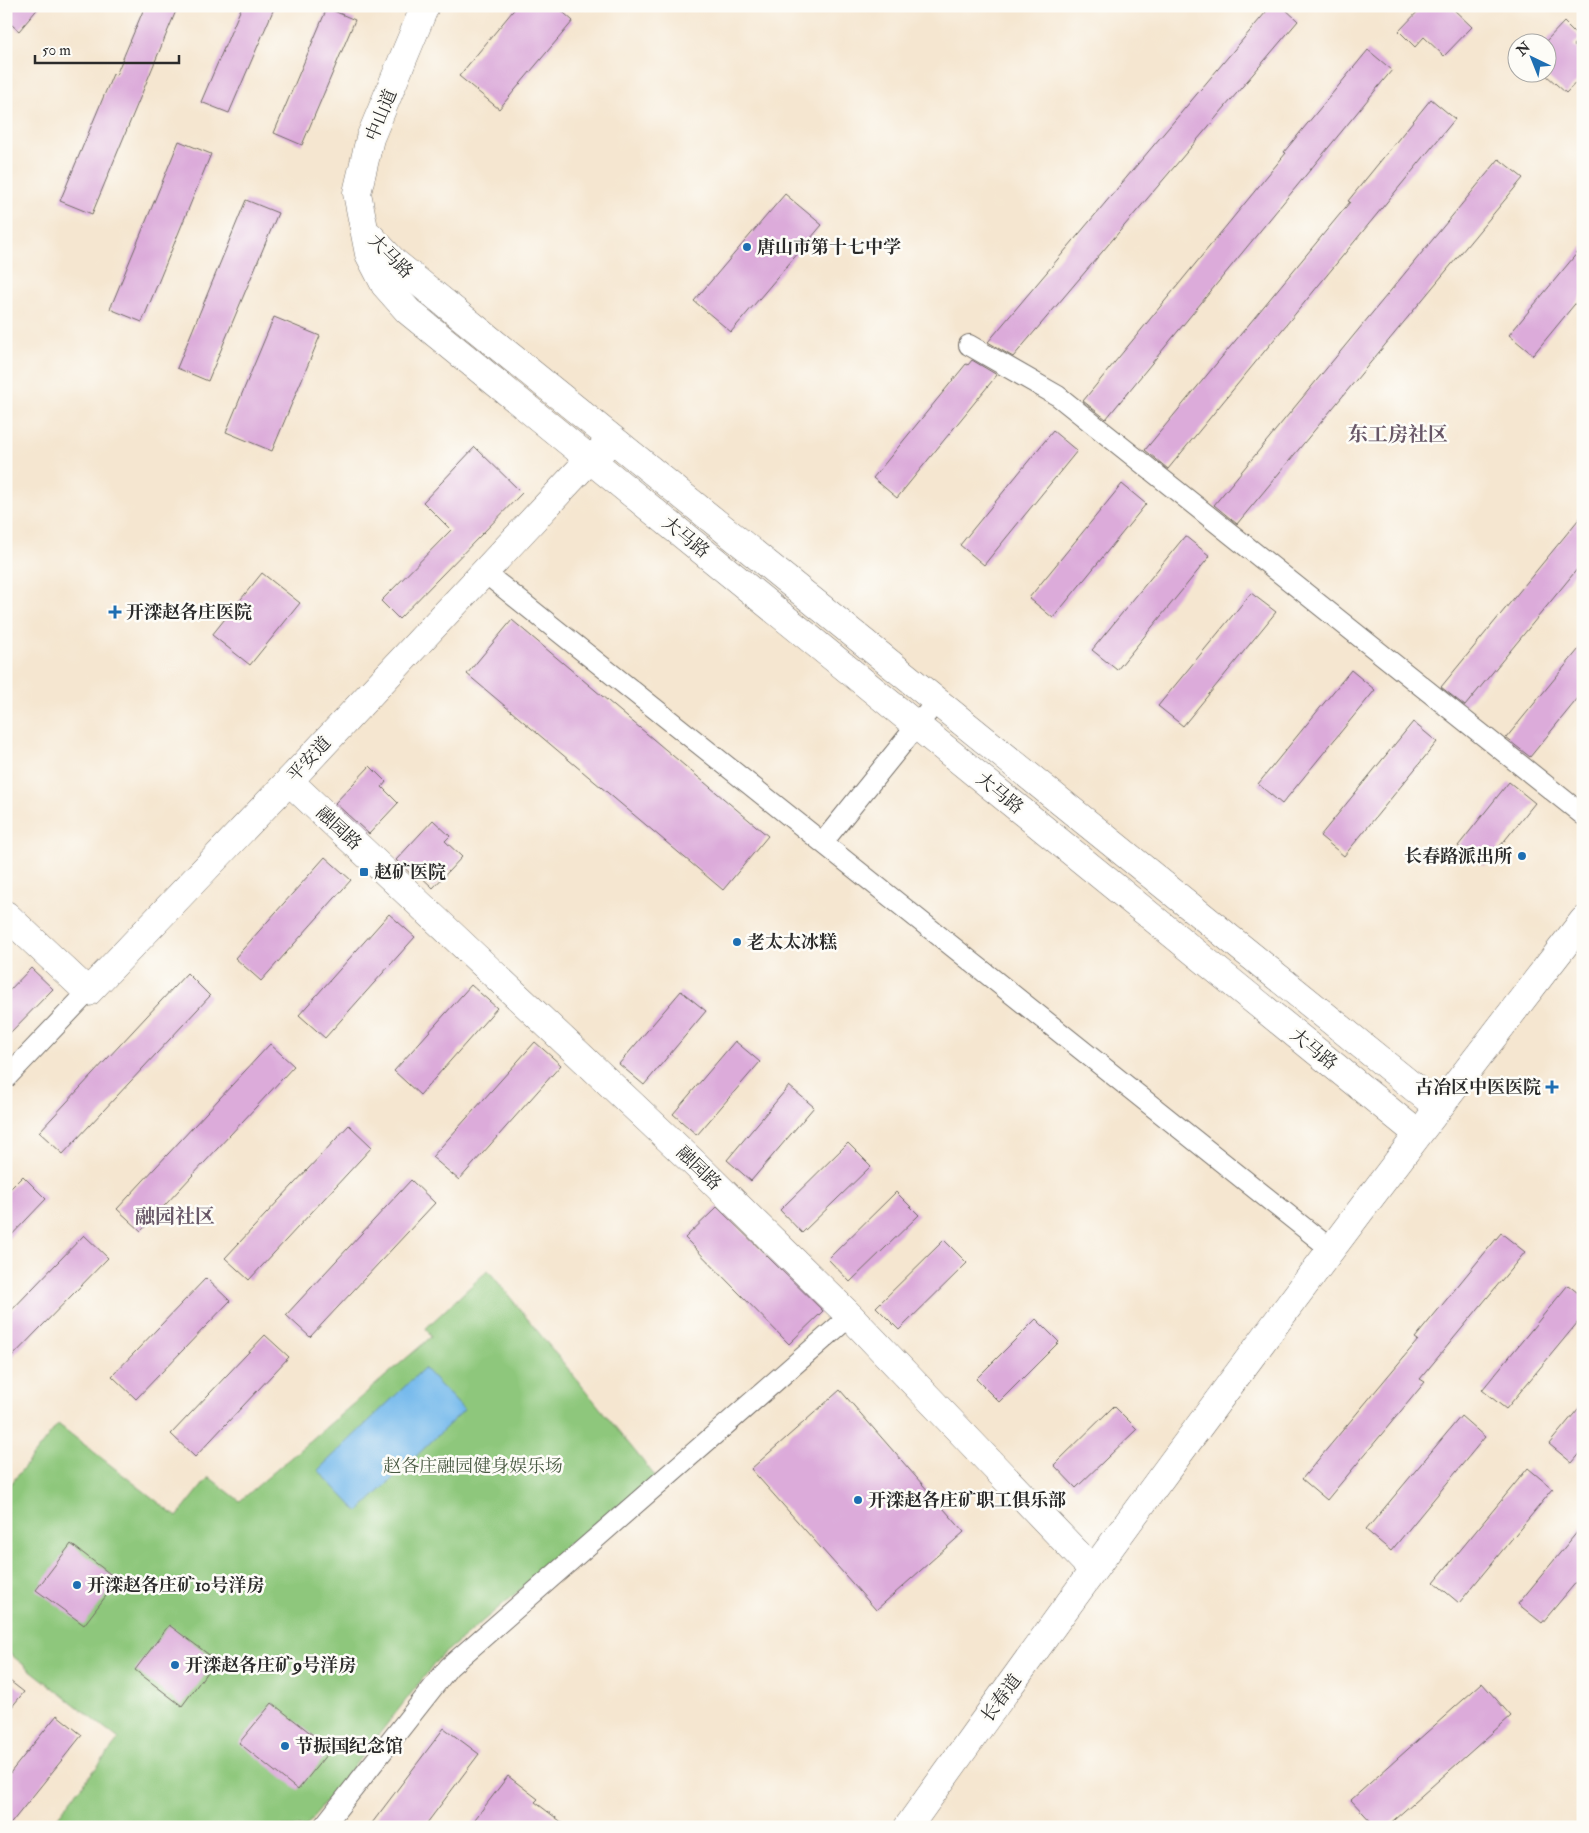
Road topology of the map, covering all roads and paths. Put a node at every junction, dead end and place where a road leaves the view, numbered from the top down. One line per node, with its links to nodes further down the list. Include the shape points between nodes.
1 (425, 6): 2 (street, 中山道, via 370,138 357,194)
2 (363, 228): 4 (street, 大马路, via 394,262); 5 (street, 大马路, via 369,254 385,284 408,311)
3 (969, 345): 10 (street, via 1058,396)
4 (613, 441): 5 (street, 平安道); 7 (street, 大马路)
5 (590, 459): 6 (street, 平安道); 8 (street, 大马路)
6 (484, 572): 9 (street, 平安道); 11 (street)
7 (936, 702): 8 (street); 16 (street, 大马路)
8 (916, 725): 11 (street); 17 (street, 大马路)
9 (289, 781): 14 (street, 平安道); 19 (street, 融园路, via 694,1163)
10 (1583, 815)
11 (823, 842): 18 (street)
12 (6, 916): 14 (street)
13 (1583, 921): 16 (street, 长春道)
14 (88, 992): 15 (street, 平安道)
15 (6, 1078)
16 (1438, 1108): 17 (street, 长春道)
17 (1418, 1134): 18 (street, 长春道)
18 (1332, 1250): 20 (street, 长春道)
19 (850, 1316): 20 (street, 融园路); 21 (street, via 449,1667)
20 (1093, 1570): 22 (street, 长春道)
21 (323, 1827)
22 (908, 1827)

